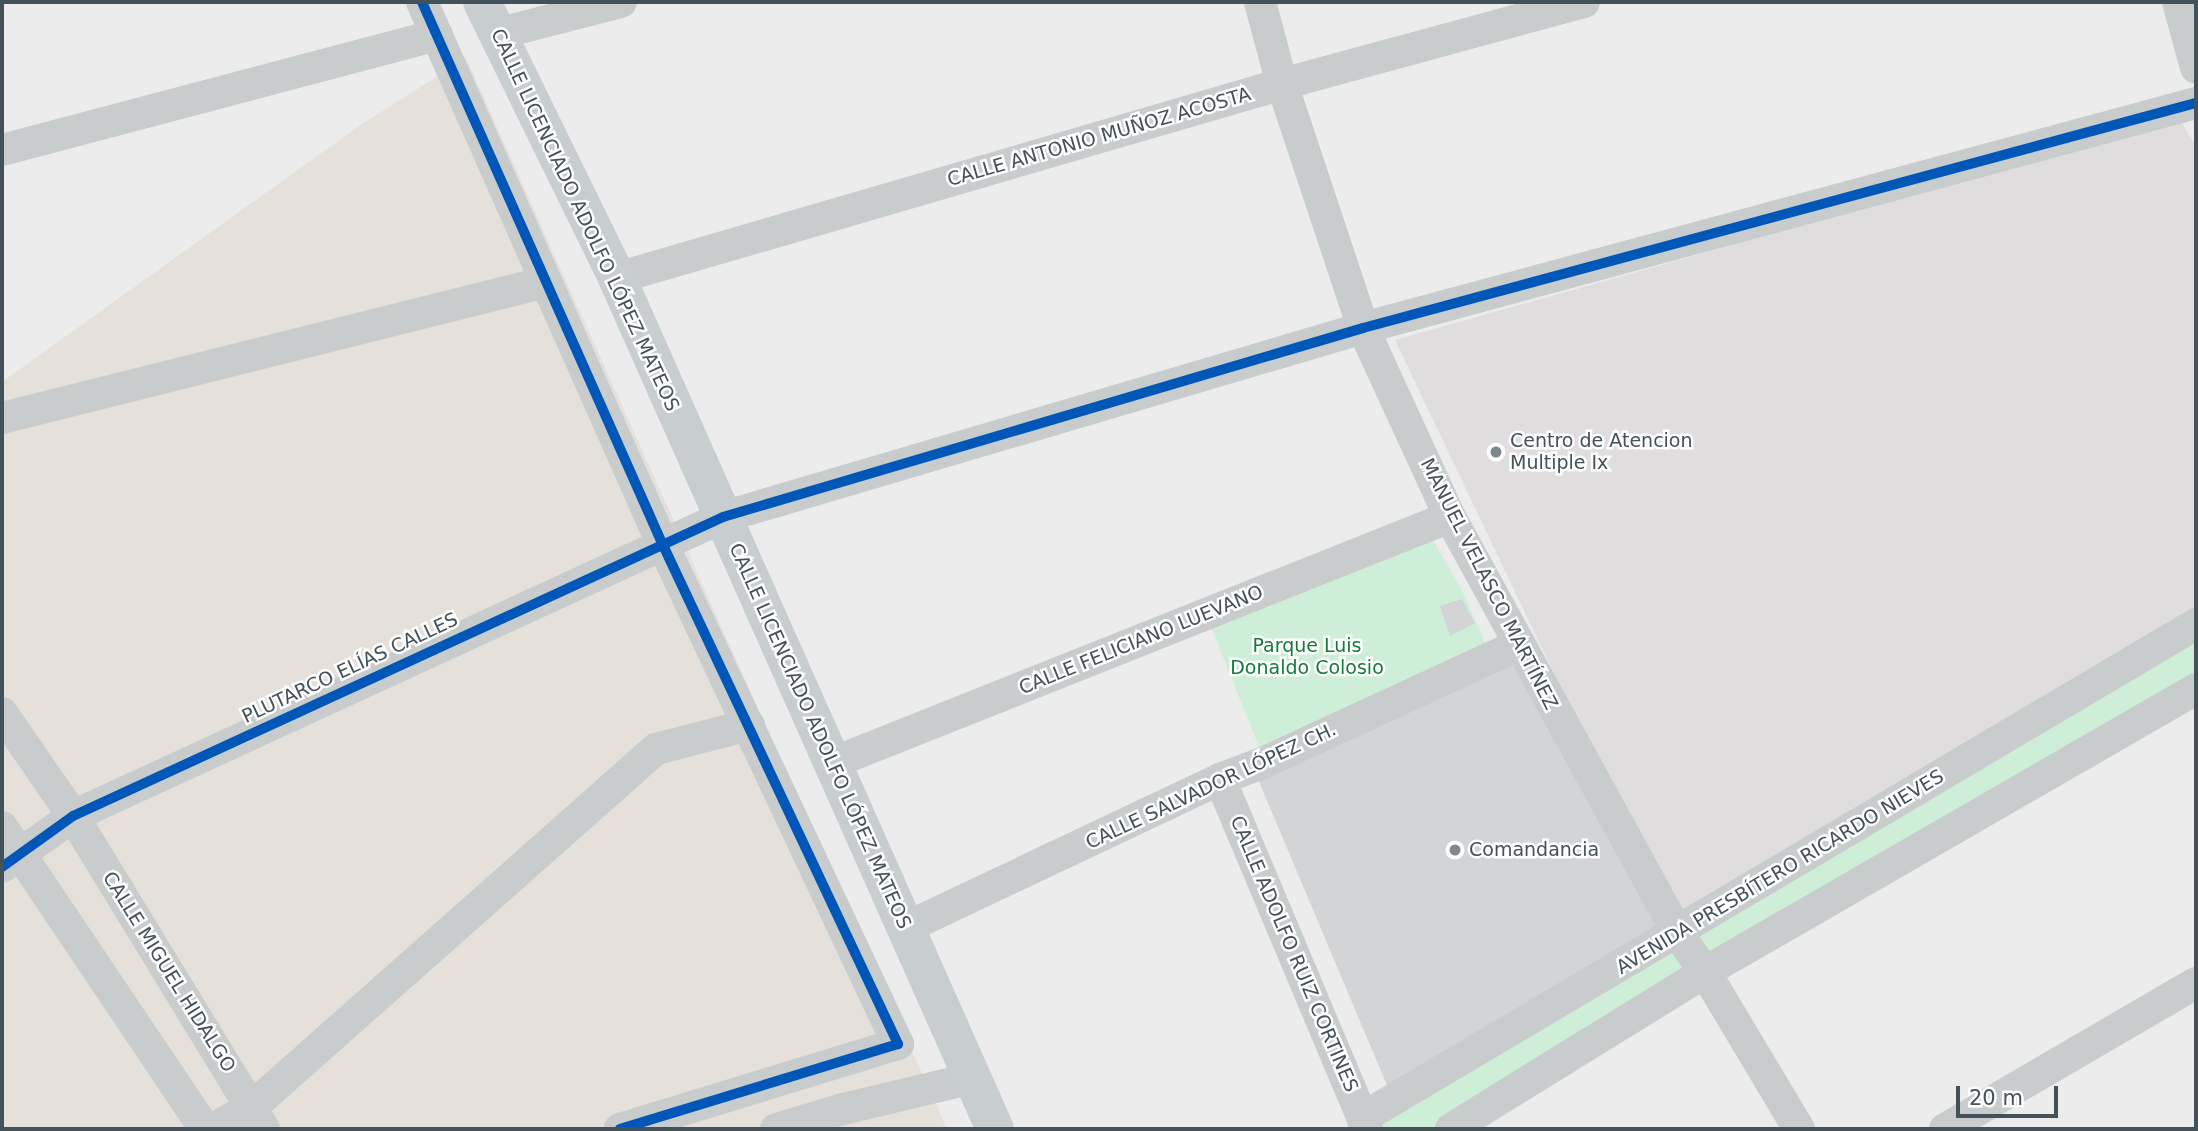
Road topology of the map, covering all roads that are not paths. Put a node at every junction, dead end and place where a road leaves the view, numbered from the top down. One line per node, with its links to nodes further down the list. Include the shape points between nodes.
1 (422, 2): 7 (street)
2 (621, 2): 6 (street)
3 (1260, 2): 9 (street, MANUEL VELASCO MARTÍNEZ)
4 (1584, 2): 9 (street, CALLE ANTONIO MUÑOZ ACOSTA)
5 (2178, 2): 8 (street)
6 (489, 18): 12 (main road, CALLE LICENCIADO ADOLFO LÓPEZ MATEOS)
7 (437, 35): 11 (street); 13 (street)
8 (2196, 68)
9 (1282, 83): 12 (street, CALLE ANTONIO MUÑOZ ACOSTA); 14 (street, MANUEL VELASCO MARTÍNEZ)
10 (2196, 103): 14 (street, PLUTARCO ELÍAS CALLES)
11 (2, 150)
12 (617, 278): 16 (main road, CALLE LICENCIADO ADOLFO LÓPEZ MATEOS)
13 (547, 282): 15 (street); 18 (street)
14 (1363, 328): 16 (street, PLUTARCO ELÍAS CALLES); 17 (street, MANUEL VELASCO MARTÍNEZ)
15 (2, 418)
16 (723, 517): 18 (street, PLUTARCO ELÍAS CALLES); 24 (main road, CALLE LICENCIADO ADOLFO LÓPEZ MATEOS)
17 (1450, 517): 20 (street, MANUEL VELASCO MARTÍNEZ); 24 (street, CALLE FELICIANO LUEVANO)
18 (662, 543): 23 (street); 26 (street, PLUTARCO ELÍAS CALLES)
19 (2196, 624): 29 (street, AVENIDA PRESBÍTERO RICARDO NIEVES)
20 (1518, 645): 25 (street, CALLE SALVADOR LÓPEZ CH.); 29 (street, MANUEL VELASCO MARTÍNEZ)
21 (2196, 689): 30 (street)
22 (2, 713): 26 (street, CALLE MIGUEL HIDALGO)
23 (750, 726): 33 (street, via 656,749); 37 (street, via 898,1044)
24 (832, 763): 28 (main road, CALLE LICENCIADO ADOLFO LÓPEZ MATEOS)
25 (1220, 779): 28 (street, CALLE SALVADOR LÓPEZ CH.); 34 (street, CALLE ADOLFO RUIZ CORTINES)
26 (73, 816): 27 (street, PLUTARCO ELÍAS CALLES); 33 (street, CALLE MIGUEL HIDALGO)
27 (8, 849): 35 (street)
28 (905, 928): 32 (main road, CALLE LICENCIADO ADOLFO LÓPEZ MATEOS)
29 (1678, 934): 30 (street, MANUEL VELASCO MARTÍNEZ); 34 (street, AVENIDA PRESBÍTERO RICARDO NIEVES)
30 (1705, 972): 40 (street); 41 (street, MANUEL VELASCO MARTÍNEZ)
31 (2196, 983): 42 (street)
32 (973, 1078): 38 (street); 39 (main road, CALLE LICENCIADO ADOLFO LÓPEZ MATEOS)
33 (258, 1118): 36 (street)
34 (1365, 1124)
35 (205, 1129)
36 (213, 1129)
37 (620, 1129)
38 (776, 1129)
39 (995, 1129)
40 (1451, 1129)
41 (1799, 1129)
42 (1945, 1129)

